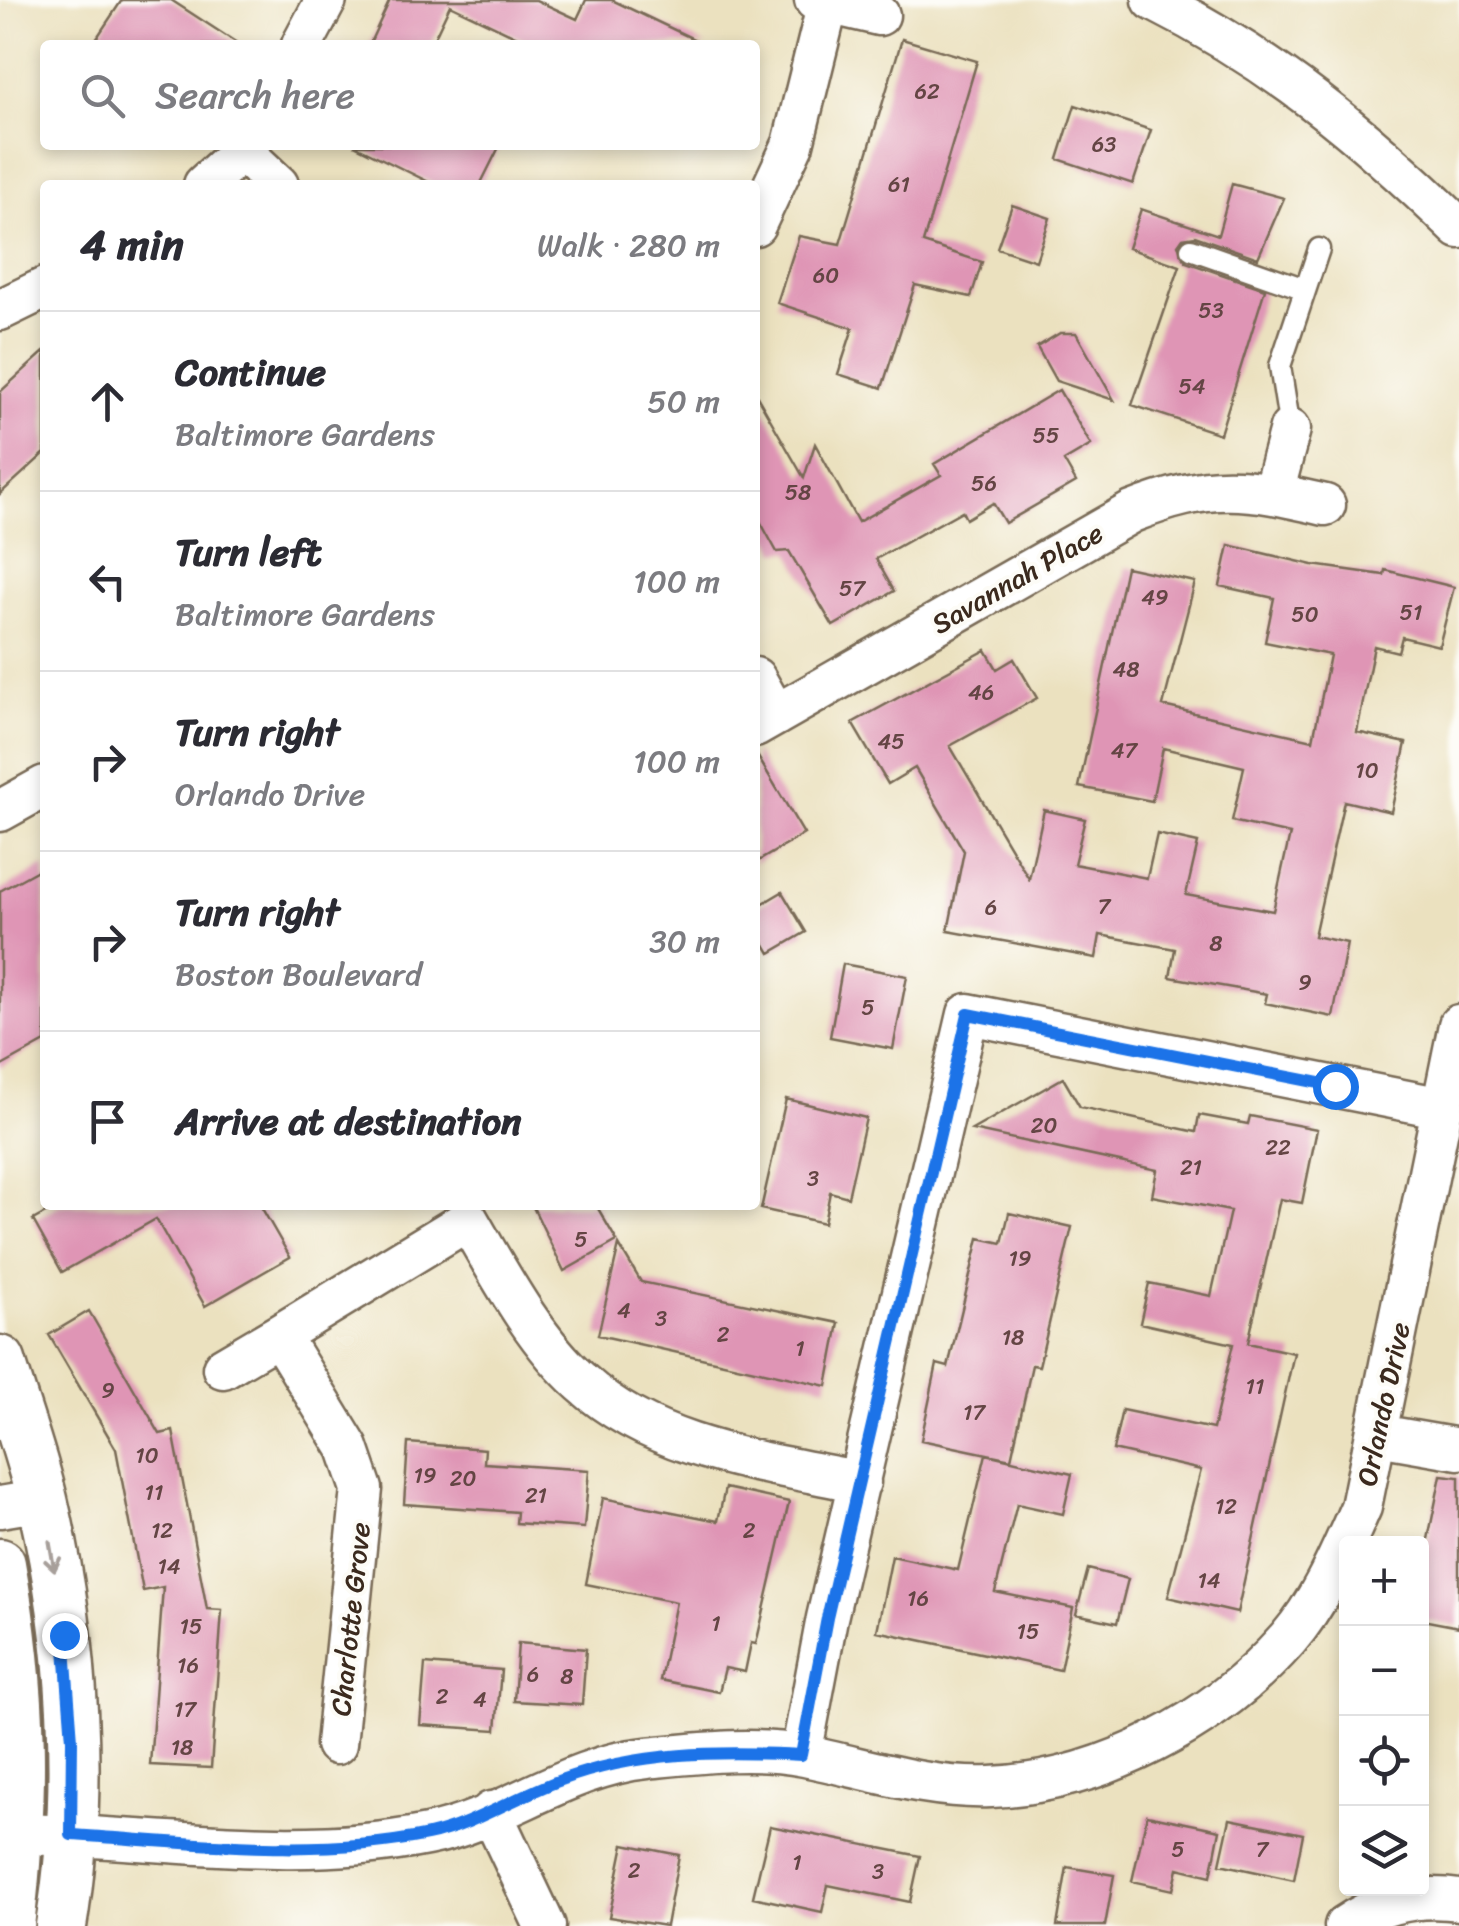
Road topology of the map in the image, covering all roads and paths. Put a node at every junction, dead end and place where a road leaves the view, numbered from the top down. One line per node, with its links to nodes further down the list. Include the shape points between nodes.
1 (326, 0): 5 (street)
2 (1153, 0): 11 (street, via 1292,81 1376,146)
3 (822, 1): 4 (street); 10 (street, via 793,144)
4 (879, 15)
5 (305, 40)
6 (245, 150): 8 (street)
7 (247, 150): 9 (street)
8 (210, 180)
9 (274, 180)
10 (760, 214)
11 (1459, 228)
12 (1191, 249): 14 (lane)
13 (1318, 249): 14 (lane)
14 (1305, 288): 17 (lane, via 1280,366)
15 (40, 290): 16 (street)
16 (0, 310)
17 (1290, 429): 18 (street)
18 (1273, 493): 19 (street, Savannah Place); 20 (street, Savannah Place, via 1217,487 1132,512)
19 (1325, 505)
20 (765, 721)
21 (40, 788): 22 (street)
22 (1, 808)
23 (1459, 1025): 24 (street, Orlando Drive)
24 (1443, 1108): 28 (street, Orlando Drive); 30 (street, via 968,1014)
25 (279, 1336): 27 (street); 30 (street, via 468,1220 538,1330 580,1382 625,1416 721,1453); 33 (street, Charlotte Grove, via 348,1448 362,1490)
26 (0, 1361): 31 (street)
27 (223, 1368)
28 (1378, 1435): 29 (street); 34 (street, Orlando Drive, via 1361,1507 1331,1574 1289,1638 1234,1690 1156,1742 1083,1772 990,1788 901,1779)
29 (1459, 1449)
30 (860, 1482): 34 (street)
31 (21, 1503): 37 (street, one-way to 37, via 66,1655)
32 (0, 1564): 36 (street, via 17,1661)
33 (336, 1744)
34 (801, 1755): 35 (street, Orlando Drive, via 723,1751 640,1759 561,1780)
35 (490, 1812): 37 (street, Orlando Drive, via 432,1834 371,1845); 41 (street)
36 (20, 1834): 37 (street, Orlando Drive); 39 (street)
37 (71, 1835): 40 (street)
38 (1459, 1900): 42 (street, via 1391,1904)
39 (8, 1926)
40 (61, 1926)
41 (545, 1926)
42 (1345, 1926)

